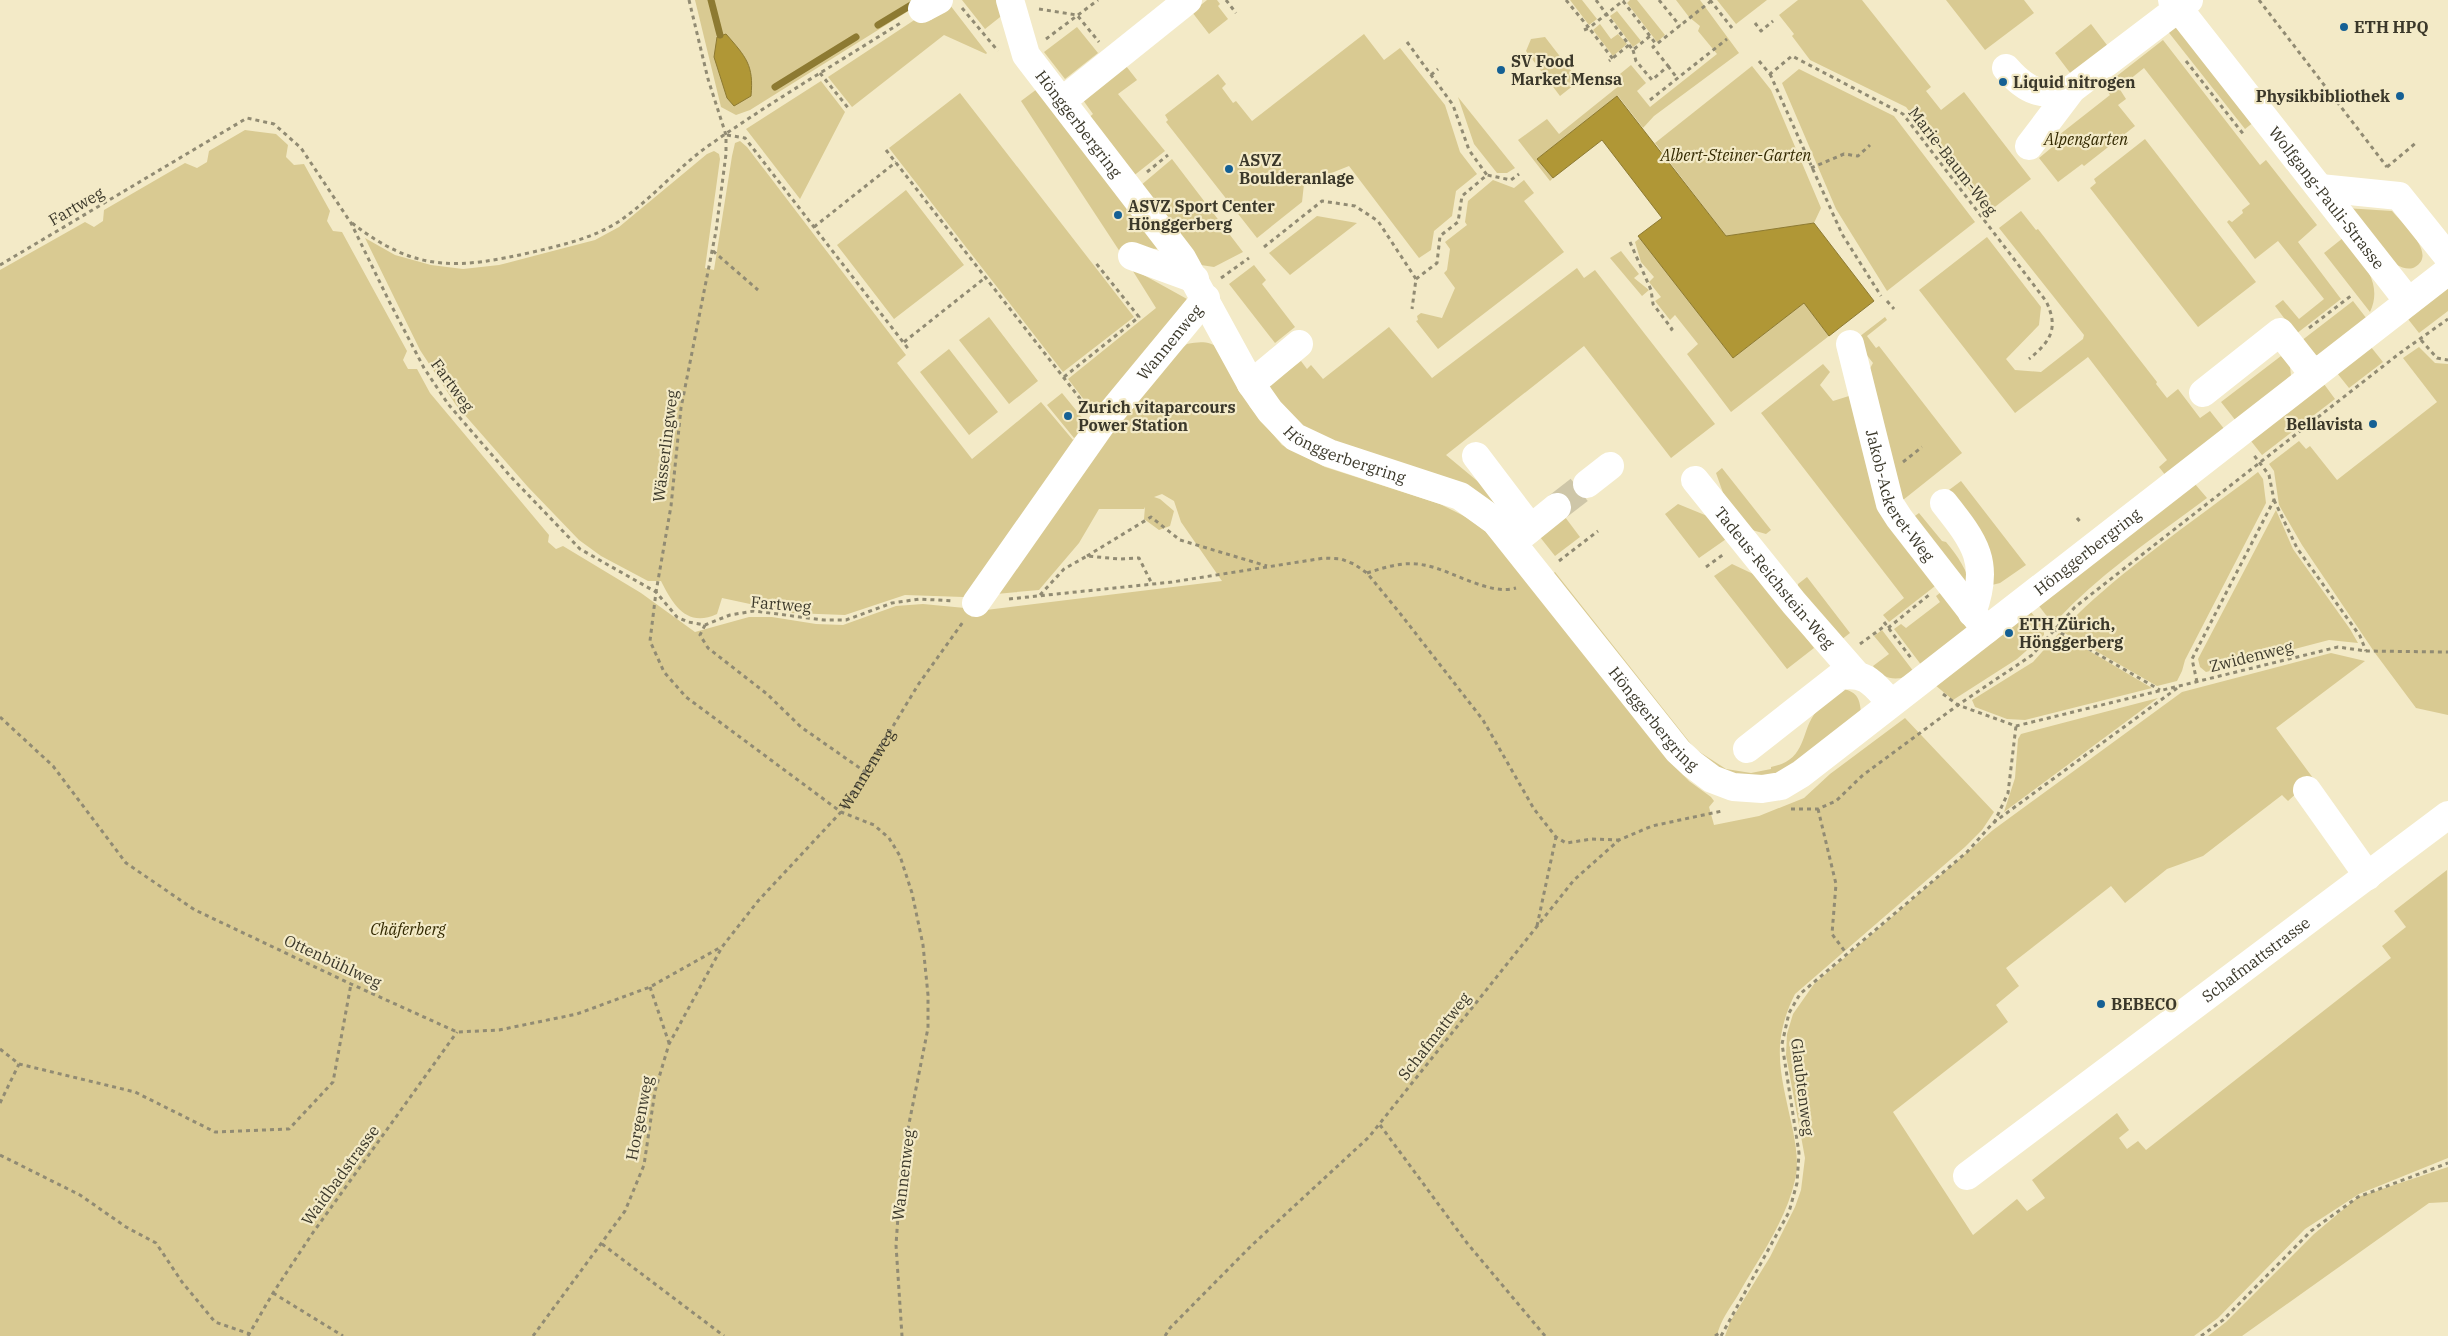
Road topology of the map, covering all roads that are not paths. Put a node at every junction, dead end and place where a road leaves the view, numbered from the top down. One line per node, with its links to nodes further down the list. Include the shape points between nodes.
1 (1188, 0): 6 (street)
2 (1010, 2): 6 (street, Hönggerbergring, via 1026,55)
3 (2180, 3): 5 (street); 8 (street, Wolfgang-Pauli-Strasse)
4 (2006, 68): 5 (street, via 2018,82 2044,94)
5 (2072, 89): 7 (street)
6 (1062, 101): 12 (street, Hönggerbergring, via 1159,226)
7 (2029, 146)
8 (2320, 188): 10 (street, via 2399,196); 13 (street, Wolfgang-Pauli-Strasse)
9 (1132, 256): 12 (street)
10 (2448, 257)
11 (2448, 271): 13 (street, Hönggerbergring)
12 (1200, 288): 17 (street, Hönggerbergring); 26 (street, Wannenweg)
13 (2408, 301): 16 (street, Hönggerbergring)
14 (1299, 344): 17 (street)
15 (1850, 344): 27 (street, Jakob-Ackeret-Weg, via 1890,504)
16 (2314, 375): 18 (street, via 2280,332); 27 (street, Hönggerbergring)
17 (1251, 384): 25 (street, Hönggerbergring, via 1270,411 1295,437 1329,453 1460,496)
18 (2203, 393)
19 (1476, 456): 25 (street, via 1523,518)
20 (1610, 466): 22 (street)
21 (1695, 480): 28 (street, Tadeus-Reichstein-Weg)
22 (1587, 484)
23 (1944, 503): 27 (street, via 1968,534 1977,552)
24 (1558, 507): 25 (street)
25 (1520, 537): 29 (street, Hönggerbergring, via 1678,751 1712,779 1733,787 1762,789 1781,786)
26 (976, 603)
27 (1979, 622): 29 (street, Hönggerbergring)
28 (1849, 666): 29 (street, Tadeus-Reichstein-Weg); 30 (street)
29 (1892, 702)
30 (1747, 749)
31 (2307, 790): 33 (street)
32 (2448, 815): 33 (street, Schafmattstrasse)
33 (2368, 876): 34 (street, Schafmattstrasse)
34 (1967, 1176)

